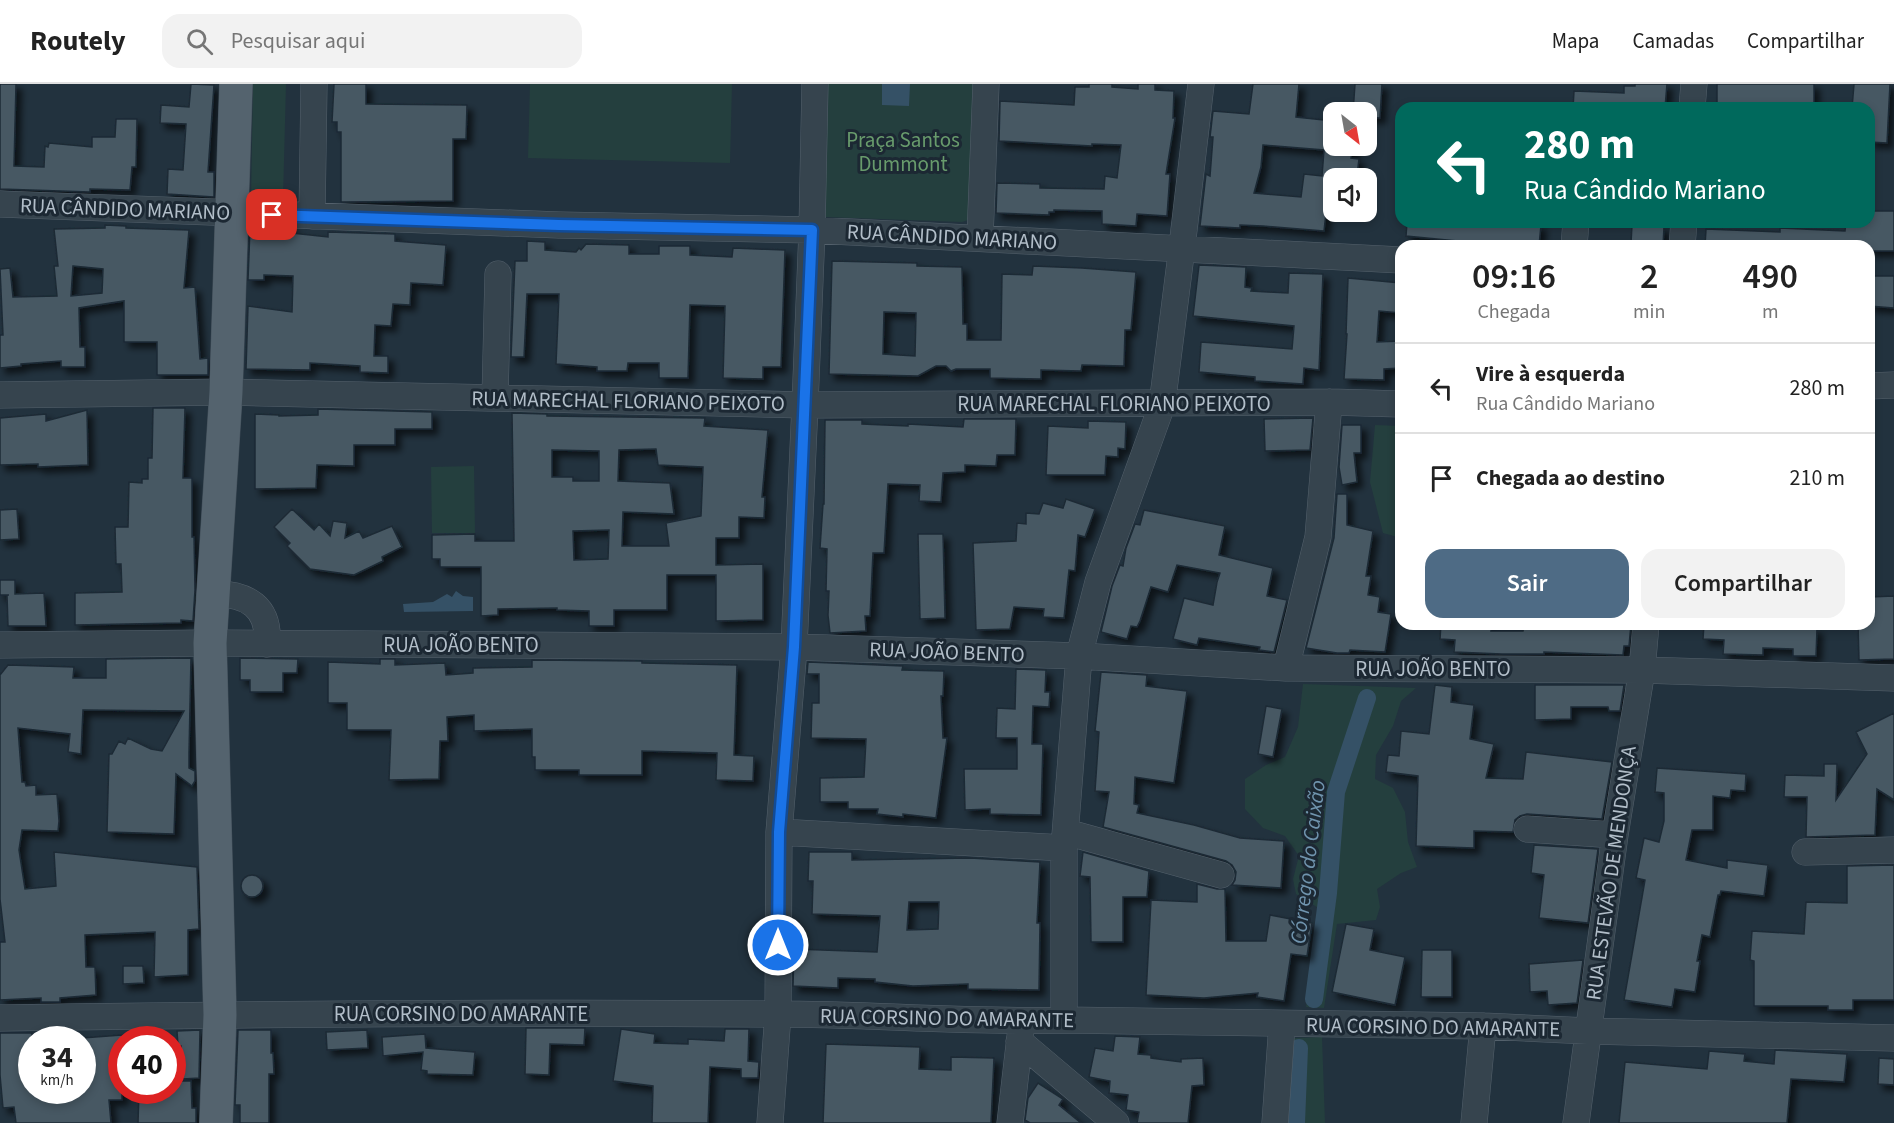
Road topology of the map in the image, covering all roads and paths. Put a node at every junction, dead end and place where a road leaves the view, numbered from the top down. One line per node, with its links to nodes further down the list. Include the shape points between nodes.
1 (236, 84): 9 (main road)
2 (314, 84): 10 (street)
3 (815, 84): 11 (street)
4 (986, 84): 12 (street)
5 (1201, 84): 13 (street)
6 (1694, 84): 7 (street)
7 (1692, 102)
8 (0, 204): 9 (street, RUA CÂNDIDO MARIANO)
9 (232, 214): 10 (street, RUA CÂNDIDO MARIANO); 18 (main road)
10 (312, 216): 11 (street, RUA CÂNDIDO MARIANO)
11 (812, 230): 12 (street, RUA CÂNDIDO MARIANO); 23 (street)
12 (980, 238): 13 (street, RUA CÂNDIDO MARIANO)
13 (1182, 248): 14 (street, RUA CÂNDIDO MARIANO); 24 (street)
14 (1395, 260)
15 (498, 274): 20 (street)
16 (1894, 385): 17 (street)
17 (1875, 386)
18 (226, 392): 19 (street, RUA MARECHAL FLORIANO PEIXOTO); 20 (street, RUA MARECHAL FLORIANO PEIXOTO); 25 (main road)
19 (0, 395)
20 (495, 398): 23 (street, RUA MARECHAL FLORIANO PEIXOTO)
21 (1329, 402): 22 (street, RUA MARECHAL FLORIANO PEIXOTO); 24 (street, RUA MARECHAL FLORIANO PEIXOTO); 32 (street, via 1318,537)
22 (1395, 404)
23 (805, 405): 24 (street, RUA MARECHAL FLORIANO PEIXOTO); 30 (street)
24 (1162, 405): 31 (street, via 1098,582)
25 (213, 594): 27 (main road); 28 (street, via 233,595 253,604 266,621)
26 (1645, 630): 33 (street, RUA ESTEVÃO DE MENDONÇA)
27 (210, 643): 28 (street, RUA JOÃO BENTO); 29 (street, RUA JOÃO BENTO); 43 (main road)
28 (267, 644): 30 (street, RUA JOÃO BENTO)
29 (0, 645)
30 (794, 647): 31 (street, RUA JOÃO BENTO); 36 (street)
31 (1079, 656): 32 (street, RUA JOÃO BENTO); 38 (street)
32 (1286, 668): 33 (street, RUA JOÃO BENTO)
33 (1642, 670): 34 (street, RUA JOÃO BENTO); 37 (street, RUA ESTEVÃO DE MENDONÇA)
34 (1894, 678)
35 (1527, 828): 37 (street)
36 (779, 832): 38 (street); 42 (street)
37 (1615, 835): 49 (street, RUA ESTEVÃO DE MENDONÇA)
38 (1065, 840): 41 (street); 45 (street)
39 (1894, 850): 40 (street)
40 (1805, 852)
41 (1221, 875)
42 (778, 1014): 43 (street, RUA CORSINO DO AMARANTE); 48 (street, RUA CORSINO DO AMARANTE); 52 (street)
43 (220, 1015): 44 (street, RUA CORSINO DO AMARANTE); 51 (main road)
44 (0, 1018)
45 (1064, 1020): 46 (street, RUA CORSINO DO AMARANTE); 48 (street, RUA CORSINO DO AMARANTE)
46 (1282, 1024): 47 (street, RUA CORSINO DO AMARANTE); 55 (street)
47 (1483, 1026): 49 (street, RUA CORSINO DO AMARANTE); 56 (street)
48 (1021, 1031): 53 (street); 54 (street)
49 (1588, 1031): 50 (street, RUA CORSINO DO AMARANTE); 57 (street, RUA ESTEVÃO DE MENDONÇA)
50 (1894, 1038)
51 (216, 1123)
52 (770, 1123)
53 (1010, 1123)
54 (1116, 1123)
55 (1275, 1123)
56 (1474, 1123)
57 (1576, 1123)

